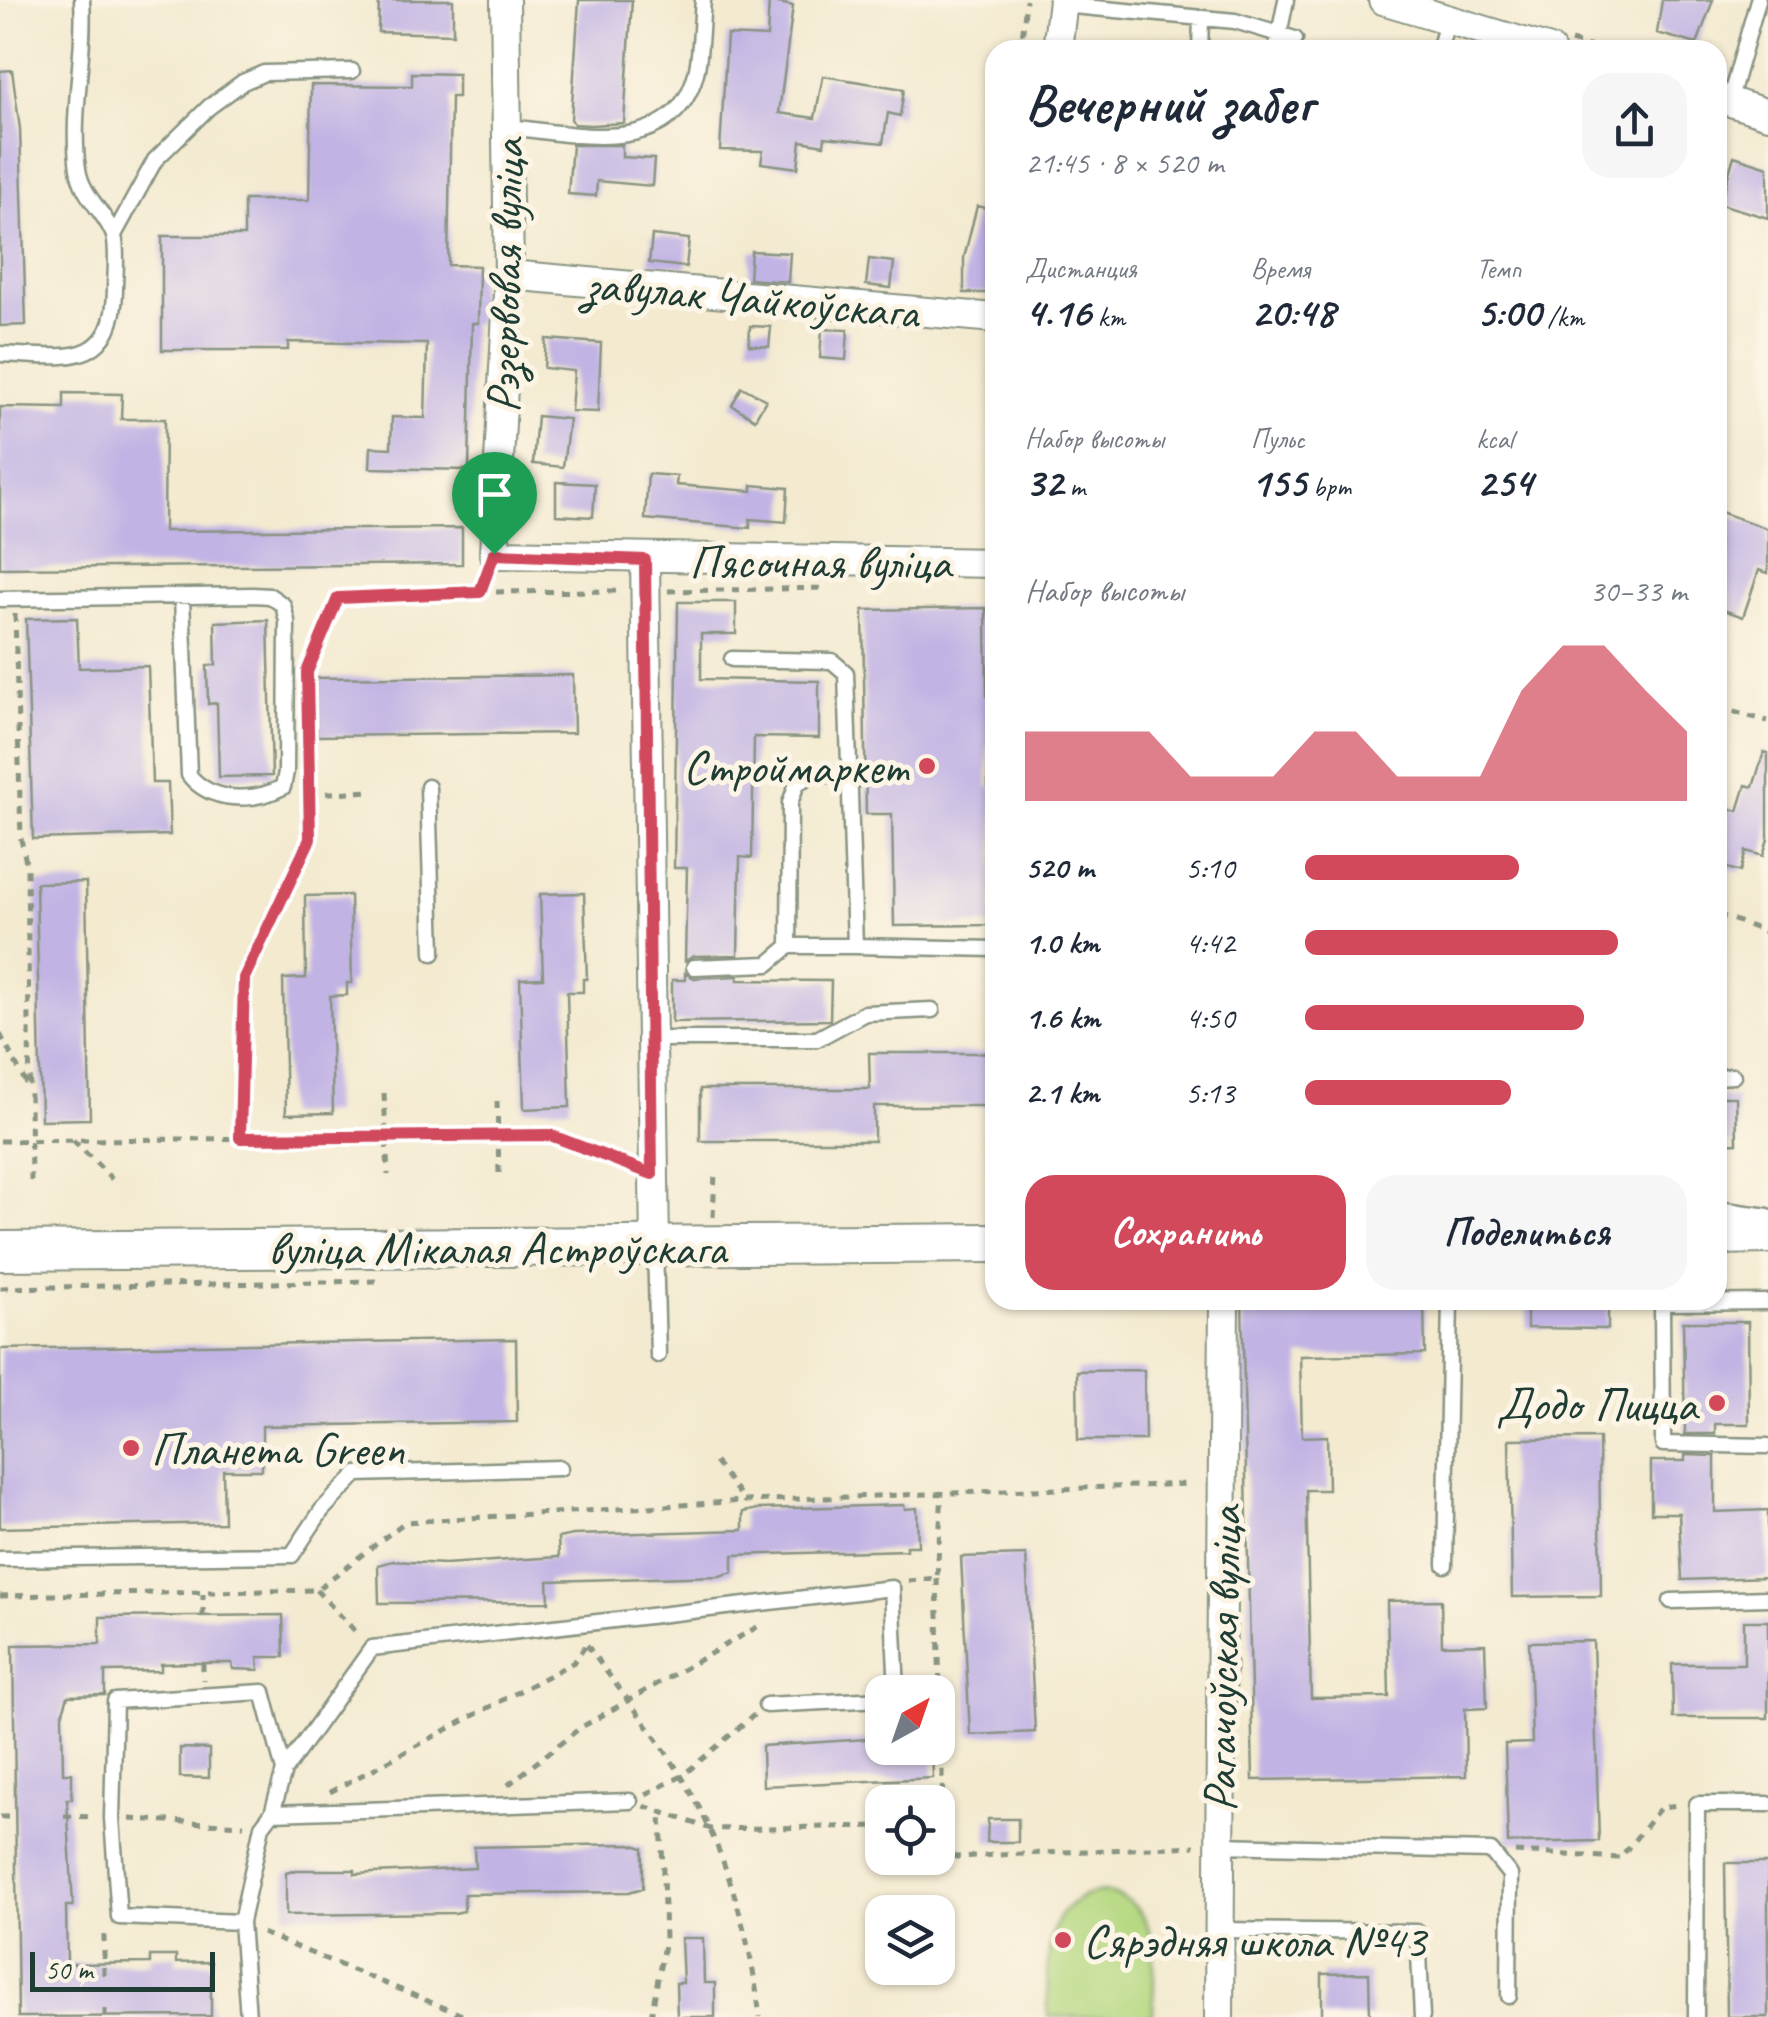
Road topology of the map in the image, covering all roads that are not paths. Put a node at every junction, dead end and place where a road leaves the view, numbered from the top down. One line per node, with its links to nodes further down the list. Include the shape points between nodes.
1 (82, 0): 22 (lane, via 78,170 92,206)
2 (505, 0): 21 (street, Рэзервовая вуліца)
3 (703, 0): 21 (lane, via 696,72 679,104 648,132 626,138)
4 (1286, 0): 10 (lane)
5 (1383, 0): 9 (street)
6 (1758, 0): 18 (lane)
7 (1062, 3): 8 (lane); 12 (street)
8 (1201, 18): 10 (lane); 13 (lane)
9 (1448, 19): 15 (lane); 16 (street)
10 (1279, 33): 11 (lane); 14 (lane)
11 (1296, 39)
12 (1058, 40)
13 (1200, 40)
14 (1278, 40)
15 (1442, 40)
16 (1517, 40)
17 (352, 71): 22 (lane, via 264,73 243,82 155,160)
18 (1727, 91)
19 (1727, 101): 20 (street)
20 (1768, 114)
21 (507, 126): 23 (street, Рэзервовая вуліца)
22 (114, 235): 25 (lane, via 114,320 104,340 71,356)
23 (510, 275): 24 (street, завулак Чайкоўскага); 26 (street, Рэзервовая вуліца, via 494,554)
24 (985, 317)
25 (0, 354)
26 (645, 560): 27 (street, Пясочная вуліца); 39 (street)
27 (985, 562)
28 (182, 597): 28 (lane, via 270,596 283,605 286,772 283,787 270,794 220,797 202,792 189,776); 29 (lane)
29 (7, 600)
30 (732, 659): 31 (lane, via 832,661 846,674)
31 (852, 773): 33 (lane, via 797,783 790,803); 34 (lane)
32 (428, 787): 36 (lane)
33 (788, 946): 34 (lane); 37 (lane, via 768,964)
34 (856, 946): 35 (lane)
35 (985, 949)
36 (432, 952)
37 (694, 968)
38 (932, 1010): 39 (lane, via 865,1013 817,1039)
39 (651, 1039): 45 (street)
40 (1727, 1210): 41 (lane)
41 (1768, 1216)
42 (1727, 1234): 43 (main road)
43 (1768, 1234)
44 (985, 1244): 45 (main road, вуліца Мікалая Астроўскага)
45 (655, 1246): 46 (main road, вуліца Мікалая Астроўскага); 52 (lane)
46 (0, 1251)
47 (1727, 1302): 48 (lane)
48 (1768, 1302)
49 (1224, 1310): 66 (street, Рагачоўская вуліца)
50 (1450, 1310): 56 (lane)
51 (1662, 1310): 53 (lane, via 1663,1444)
52 (658, 1354)
53 (1768, 1446)
54 (560, 1468): 55 (lane, via 357,1474 292,1554)
55 (0, 1559)
56 (1444, 1565)
57 (1768, 1598): 58 (lane)
58 (1671, 1601)
59 (896, 1675): 62 (lane, via 892,1588 372,1648)
60 (865, 1700): 61 (lane)
61 (766, 1705)
62 (284, 1771): 65 (lane); 67 (lane, via 263,1692 115,1701 112,1818 120,1917)
63 (630, 1801): 65 (lane)
64 (1768, 1804): 73 (lane, via 1698,1804)
65 (272, 1813): 67 (lane, via 262,1826)
66 (1218, 1845): 68 (street, Рагачоўская вуліца); 69 (lane, via 1491,1851 1510,1874)
67 (241, 1922): 70 (lane)
68 (1220, 1930): 71 (street, Рагачоўская вуліца); 72 (lane, via 1418,1932)
69 (1509, 1996)
70 (248, 2017)
71 (1220, 2017)
72 (1422, 2017)
73 (1696, 2017)

